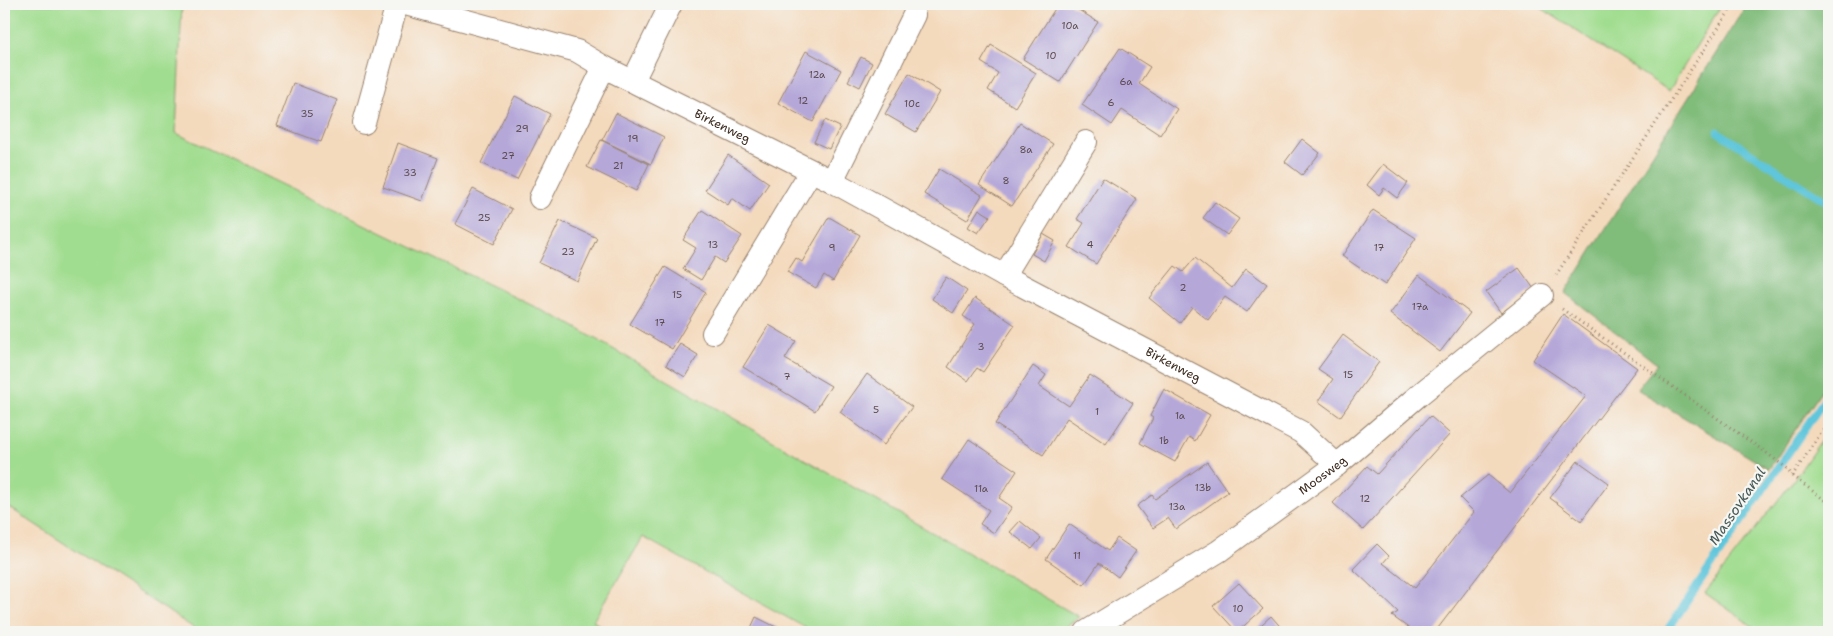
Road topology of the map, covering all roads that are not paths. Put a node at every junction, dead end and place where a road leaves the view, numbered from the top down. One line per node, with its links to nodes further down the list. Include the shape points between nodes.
1 (397, 4): 8 (street)
2 (405, 4): 4 (street, Birkenweg)
3 (670, 4): 7 (street)
4 (427, 7): 6 (street, Birkenweg, via 577,51)
5 (914, 15): 11 (street)
6 (604, 67): 7 (street, Birkenweg); 12 (street)
7 (633, 81): 10 (street, Birkenweg)
8 (364, 122)
9 (1086, 142): 13 (street)
10 (812, 171): 11 (street, Birkenweg); 15 (street)
11 (832, 181): 13 (street, Birkenweg)
12 (540, 198)
13 (1004, 276): 16 (street, Birkenweg, via 1301,432)
14 (1542, 295): 16 (street, Moosweg)
15 (713, 333)
16 (1337, 464): 17 (street, Moosweg, via 1219,551)
17 (1086, 632)

